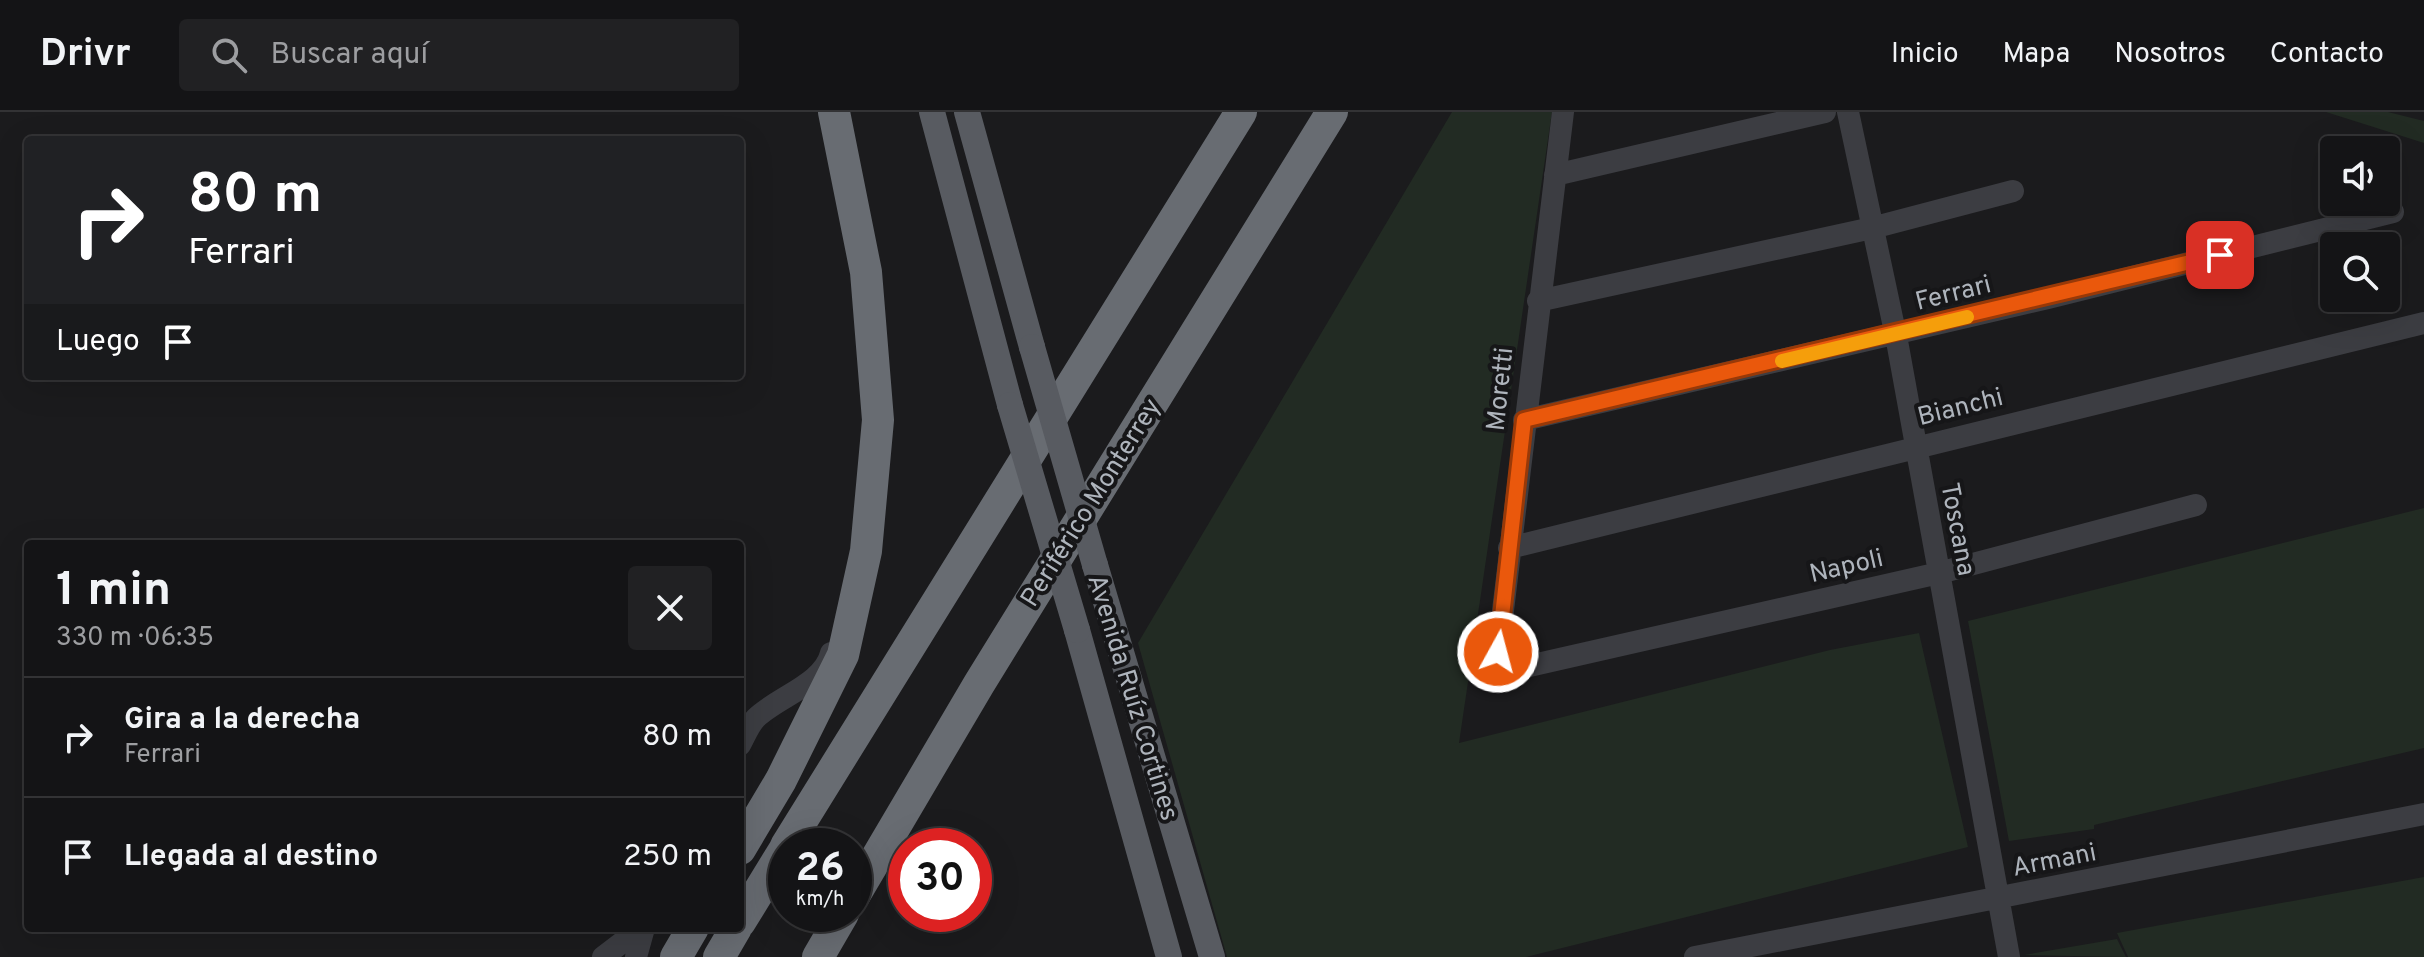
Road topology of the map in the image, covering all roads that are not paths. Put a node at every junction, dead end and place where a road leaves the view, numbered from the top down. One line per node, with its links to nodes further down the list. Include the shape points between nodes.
1 (832, 112): 22 (street, via 871,362 864,522 829,662 753,721); 25 (highway, via 866,272 877,405 866,551 843,655)
2 (932, 112): 40 (main road, Avenida Ruíz Cortines, bridge, via 1010,405)
3 (967, 112): 41 (main road, Avenida Ruíz Cortines, bridge)
4 (1241, 112): 24 (highway)
5 (1332, 112): 26 (highway, Periférico Monterrey)
6 (1563, 112): 9 (street, Moretti)
7 (1825, 112): 9 (street)
8 (1848, 112): 12 (street, Toscana)
9 (1555, 175): 13 (street, Moretti)
10 (2013, 191): 12 (street)
11 (2377, 216): 15 (street, Ferrari)
12 (1872, 228): 13 (street); 15 (street, Toscana)
13 (1538, 301): 16 (street, Moretti)
14 (2424, 323): 17 (street, Bianchi)
15 (1895, 334): 16 (street, Ferrari); 17 (street, Toscana)
16 (1524, 420): 19 (street, Moretti)
17 (1915, 446): 19 (street, Bianchi); 20 (street, Toscana)
18 (2196, 505): 20 (street, Napoli)
19 (1509, 548): 21 (street, Moretti, via 1498,652)
20 (1939, 573): 21 (street, Napoli); 28 (street, Toscana)
21 (1507, 671)
22 (744, 738)
23 (2424, 814): 28 (street, Armani)
24 (797, 828)
25 (744, 842)
26 (872, 865)
27 (768, 876): 29 (highway)
28 (1999, 898): 42 (street, Armani); 43 (street, Toscana)
29 (744, 915)
30 (637, 932): 35 (street)
31 (642, 932): 36 (street)
32 (691, 932): 37 (highway)
33 (734, 932): 38 (highway)
34 (833, 932): 39 (highway)
35 (603, 957)
36 (636, 957)
37 (676, 957)
38 (719, 957)
39 (818, 957)
40 (1169, 957)
41 (1212, 957)
42 (1695, 957)
43 (2009, 957)

